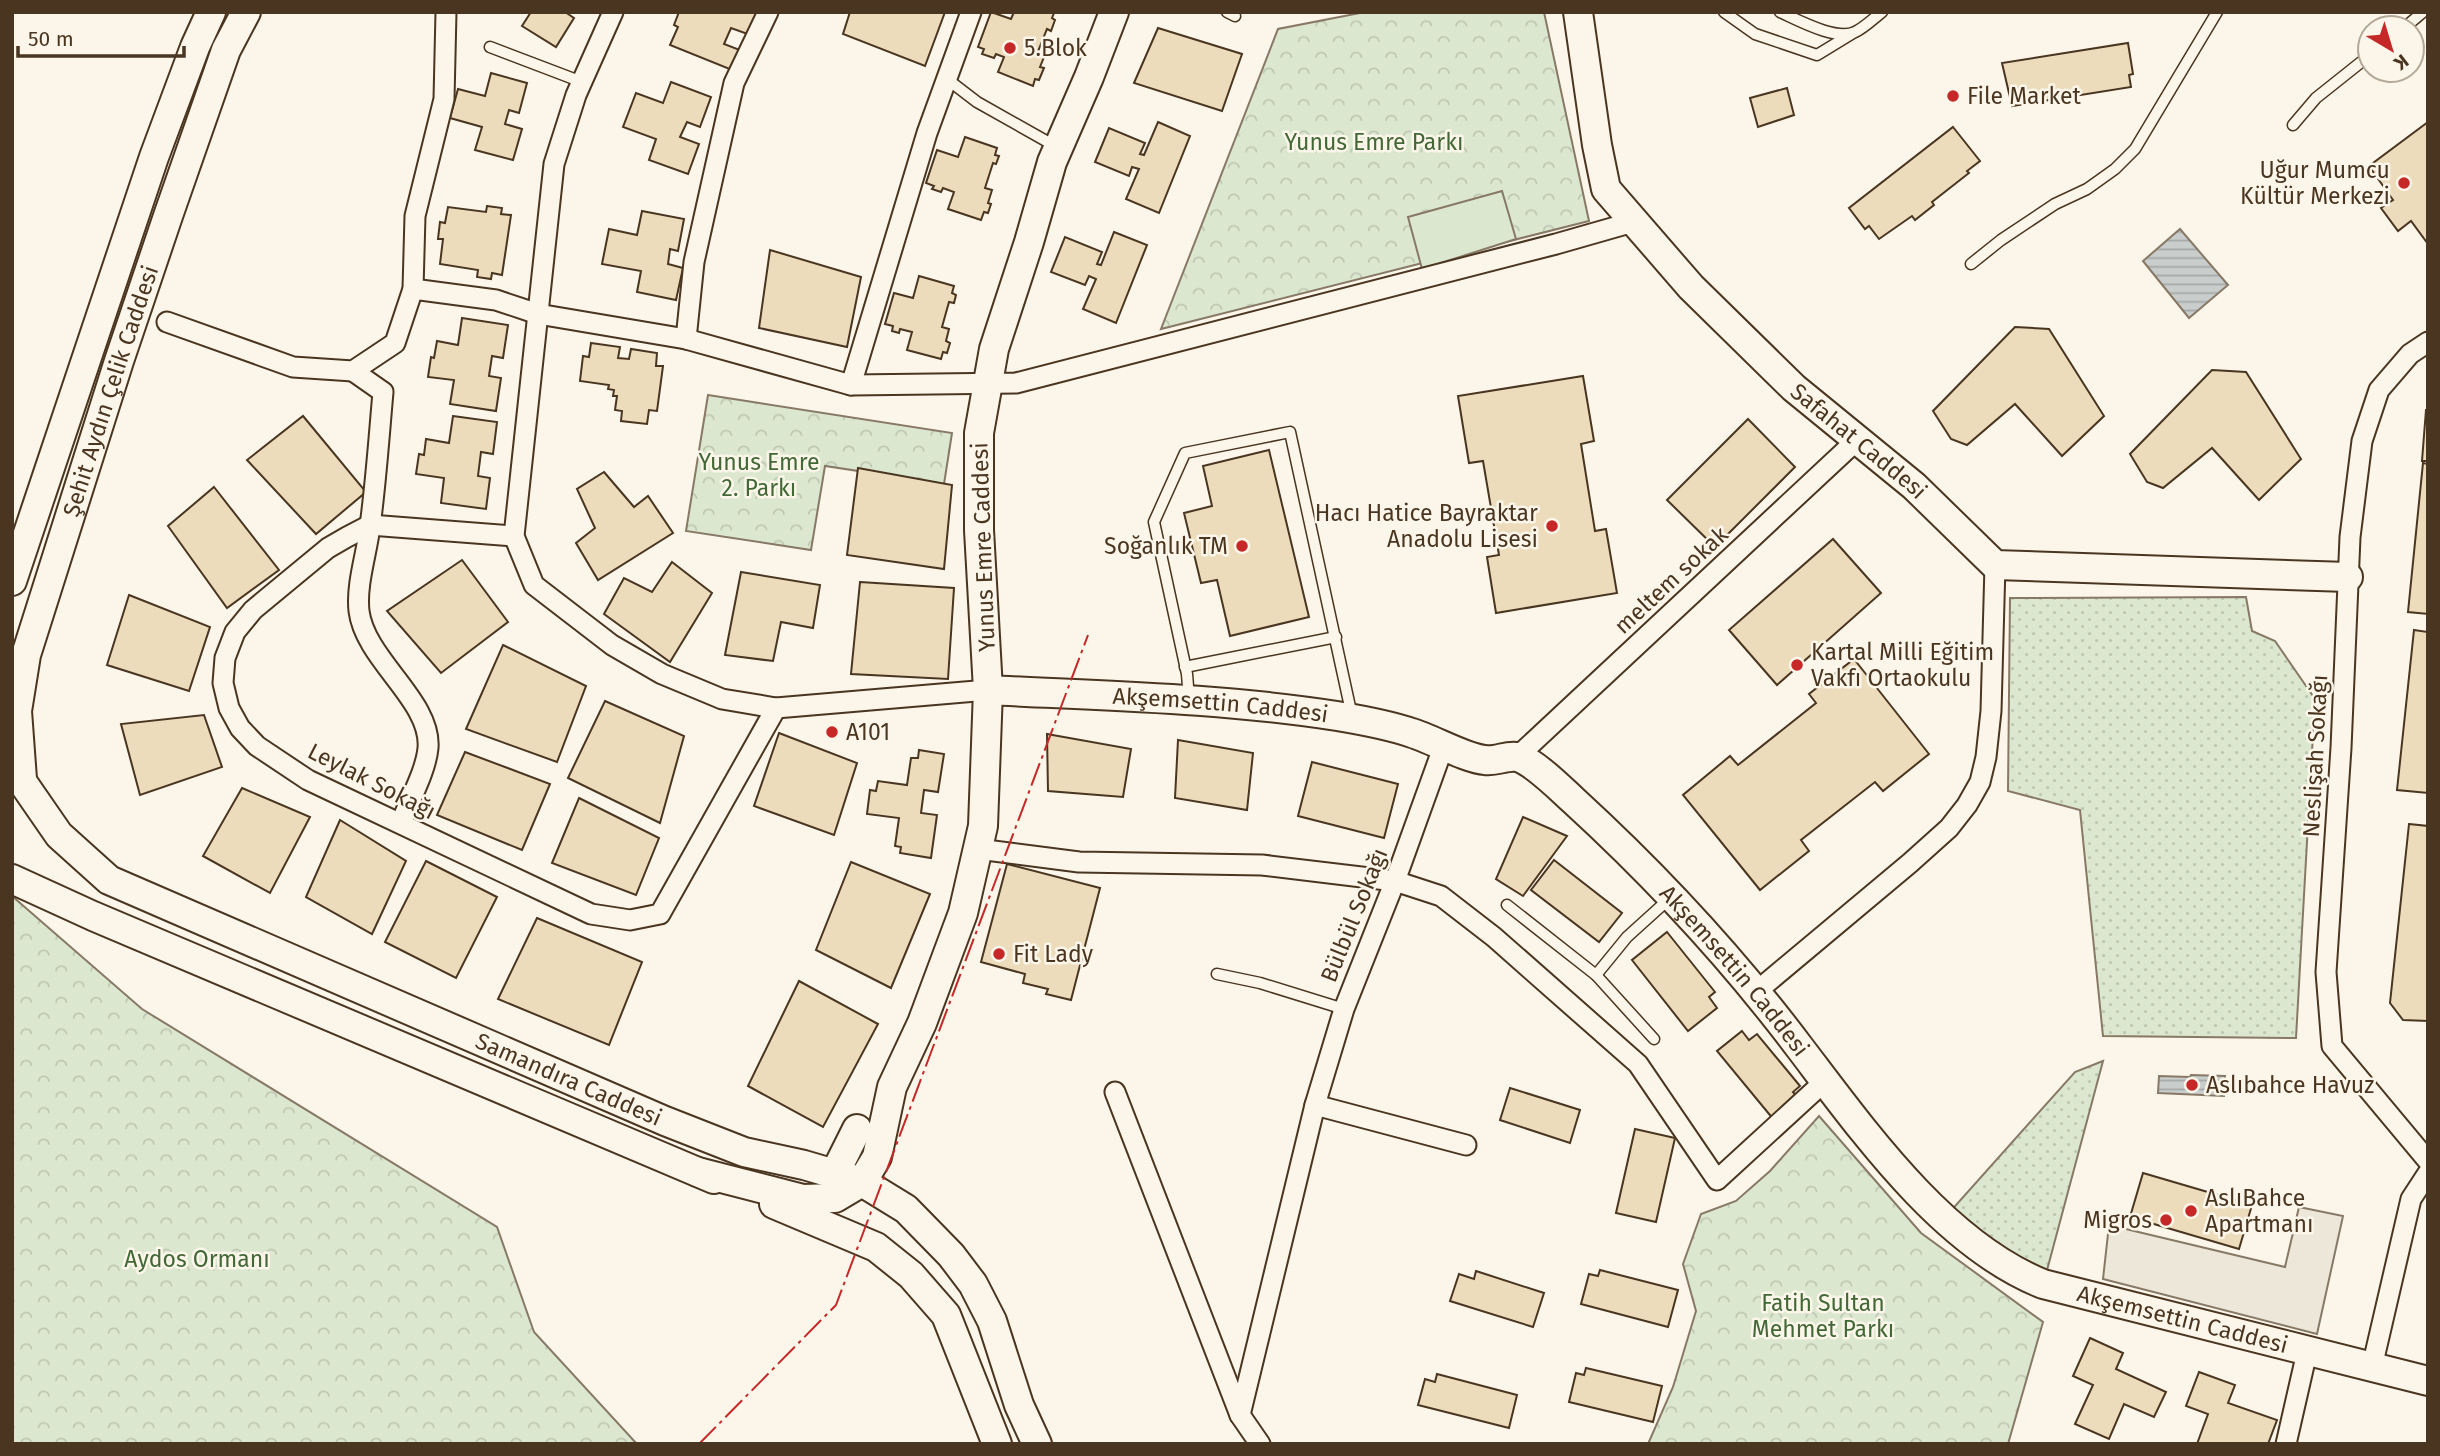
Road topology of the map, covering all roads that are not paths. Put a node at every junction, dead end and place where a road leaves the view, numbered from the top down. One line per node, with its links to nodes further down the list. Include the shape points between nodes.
1 (211, 12): 33 (main road, Şehit Aydın Çelik Caddesi, via 154,157)
2 (246, 12): 45 (main road, Şehit Aydın Çelik Caddesi, via 226,50 168,216 26,655 17,711)
3 (446, 12): 22 (street, via 444,99 415,216)
4 (613, 12): 17 (street)
5 (768, 12): 25 (street, via 734,83 694,262)
6 (971, 12): 16 (street)
7 (1114, 12): 19 (main road, Yunus Emre Caddesi)
8 (1578, 12): 20 (main road, Safahat Caddesi, via 1606,188)
9 (1724, 12): 13 (lane, via 1755,34 1817,55)
10 (1780, 12): 13 (lane, via 1814,27)
11 (2217, 12): 21 (lane, via 2135,149 2087,190 2055,204)
12 (1879, 13): 13 (lane)
13 (1853, 33)
14 (490, 47): 17 (lane)
15 (2356, 66): 18 (lane, via 2316,98)
16 (947, 79): 19 (lane, via 977,102); 29 (street)
17 (582, 82): 23 (street, via 554,164)
18 (2293, 125)
19 (1058, 148): 28 (main road, Yunus Emre Caddesi, via 994,349)
20 (1633, 222): 28 (street, via 1017,383); 30 (main road, Safahat Caddesi, via 1691,287 1794,388)
21 (1971, 264)
22 (413, 289): 23 (street, via 496,300); 27 (street, via 395,343)
23 (538, 314): 25 (street); 32 (street)
24 (167, 323): 27 (street, via 293,367)
25 (685, 338): 29 (street)
26 (2428, 342): 35 (street, Neslişah Sokağı, via 2410,354 2379,390 2362,441)
27 (353, 371): 31 (street, via 383,393)
28 (988, 384): 29 (street); 39 (main road, Yunus Emre Caddesi, via 978,433)
29 (850, 385)
30 (1858, 439): 34 (main road, Safahat Caddesi); 44 (street, meltem sokak)
31 (370, 526): 32 (street); 46 (street, via 359,596 362,622 368,639 420,714 428,736 426,760); 46 (street, Leylak Sokağı, via 328,548 253,610 235,632 225,657 223,683 229,708 257,746 308,780)
32 (514, 536): 41 (street, via 534,585 612,645 662,674 722,699)
33 (18, 556): 36 (main road, Şehit Aydın Çelik Caddesi)
34 (1995, 565): 35 (main road); 54 (street, via 1991,711 1980,782 1949,828)
35 (2348, 577): 64 (street, Neslişah Sokağı, via 2326,972 2332,1046)
36 (12, 581)
37 (1336, 637): 38 (lane); 38 (lane, via 1290,432 1185,453 1154,522); 42 (lane)
38 (1185, 667): 40 (lane)
39 (988, 690): 40 (main road, Akşemsettin Caddesi); 41 (street); 47 (main road, Yunus Emre Caddesi, via 983,826)
40 (1189, 699): 42 (main road, Akşemsettin Caddesi)
41 (776, 708): 46 (street, Leylak Sokağı, via 660,914 630,920 591,914)
42 (1353, 719): 43 (main road, Akşemsettin Caddesi)
43 (1444, 745): 44 (main road, Akşemsettin Caddesi, via 1484,761); 49 (street, Bülbül Sokağı)
44 (1517, 757): 50 (main road, Akşemsettin Caddesi, via 1546,776)
45 (15, 781): 65 (main road, Samandıra Caddesi, via 59,835 108,880 665,1121 744,1153)
46 (401, 823)
47 (978, 849): 49 (street, via 1079,862 1262,865); 58 (main road, Yunus Emre Caddesi, via 963,913 922,1023)
48 (12, 879): 66 (main road, Samandıra Caddesi)
49 (1395, 881): 55 (street, Bülbül Sokağı); 57 (street, via 1441,896 1638,1064 1717,1180)
50 (1672, 897): 53 (lane, via 1627,937); 54 (main road, Akşemsettin Caddesi)
51 (1507, 905): 53 (lane)
52 (1217, 974): 55 (lane)
53 (1597, 975): 56 (lane)
54 (1757, 991): 57 (main road, Akşemsettin Caddesi)
55 (1344, 1009): 60 (street, Bülbül Sokağı)
56 (1654, 1039)
57 (1825, 1081): 71 (main road, Akşemsettin Caddesi, via 1868,1138 1943,1216 2023,1276)
58 (892, 1087): 61 (main road); 63 (main road)
59 (1115, 1092): 74 (street)
60 (1315, 1105): 62 (street); 74 (street, Bülbül Sokağı)
61 (858, 1129): 65 (main road); 68 (main road, via 839,1163)
62 (1466, 1145)
63 (877, 1157): 68 (main road); 69 (main road, via 888,1184)
64 (2428, 1161)
65 (803, 1165): 68 (main road, Samandıra Caddesi)
66 (698, 1172): 68 (main road, via 803,1199); 70 (main road, Samandıra Caddesi)
67 (2428, 1172): 72 (street, via 2411,1199)
68 (844, 1185): 69 (main road, Samandıra Caddesi); 70 (main road)
69 (906, 1209): 76 (main road, Samandıra Caddesi, via 973,1284 992,1321 1019,1405)
70 (876, 1247): 75 (main road, Samandıra Caddesi, via 911,1275 946,1315)
71 (2308, 1352): 72 (main road, Akşemsettin Caddesi); 78 (street)
72 (2372, 1367): 73 (main road, Akşemsettin Caddesi)
73 (2428, 1381)
74 (1240, 1415): 77 (street)
75 (997, 1444)
76 (1037, 1444)
77 (1260, 1444)
78 (2286, 1444)

